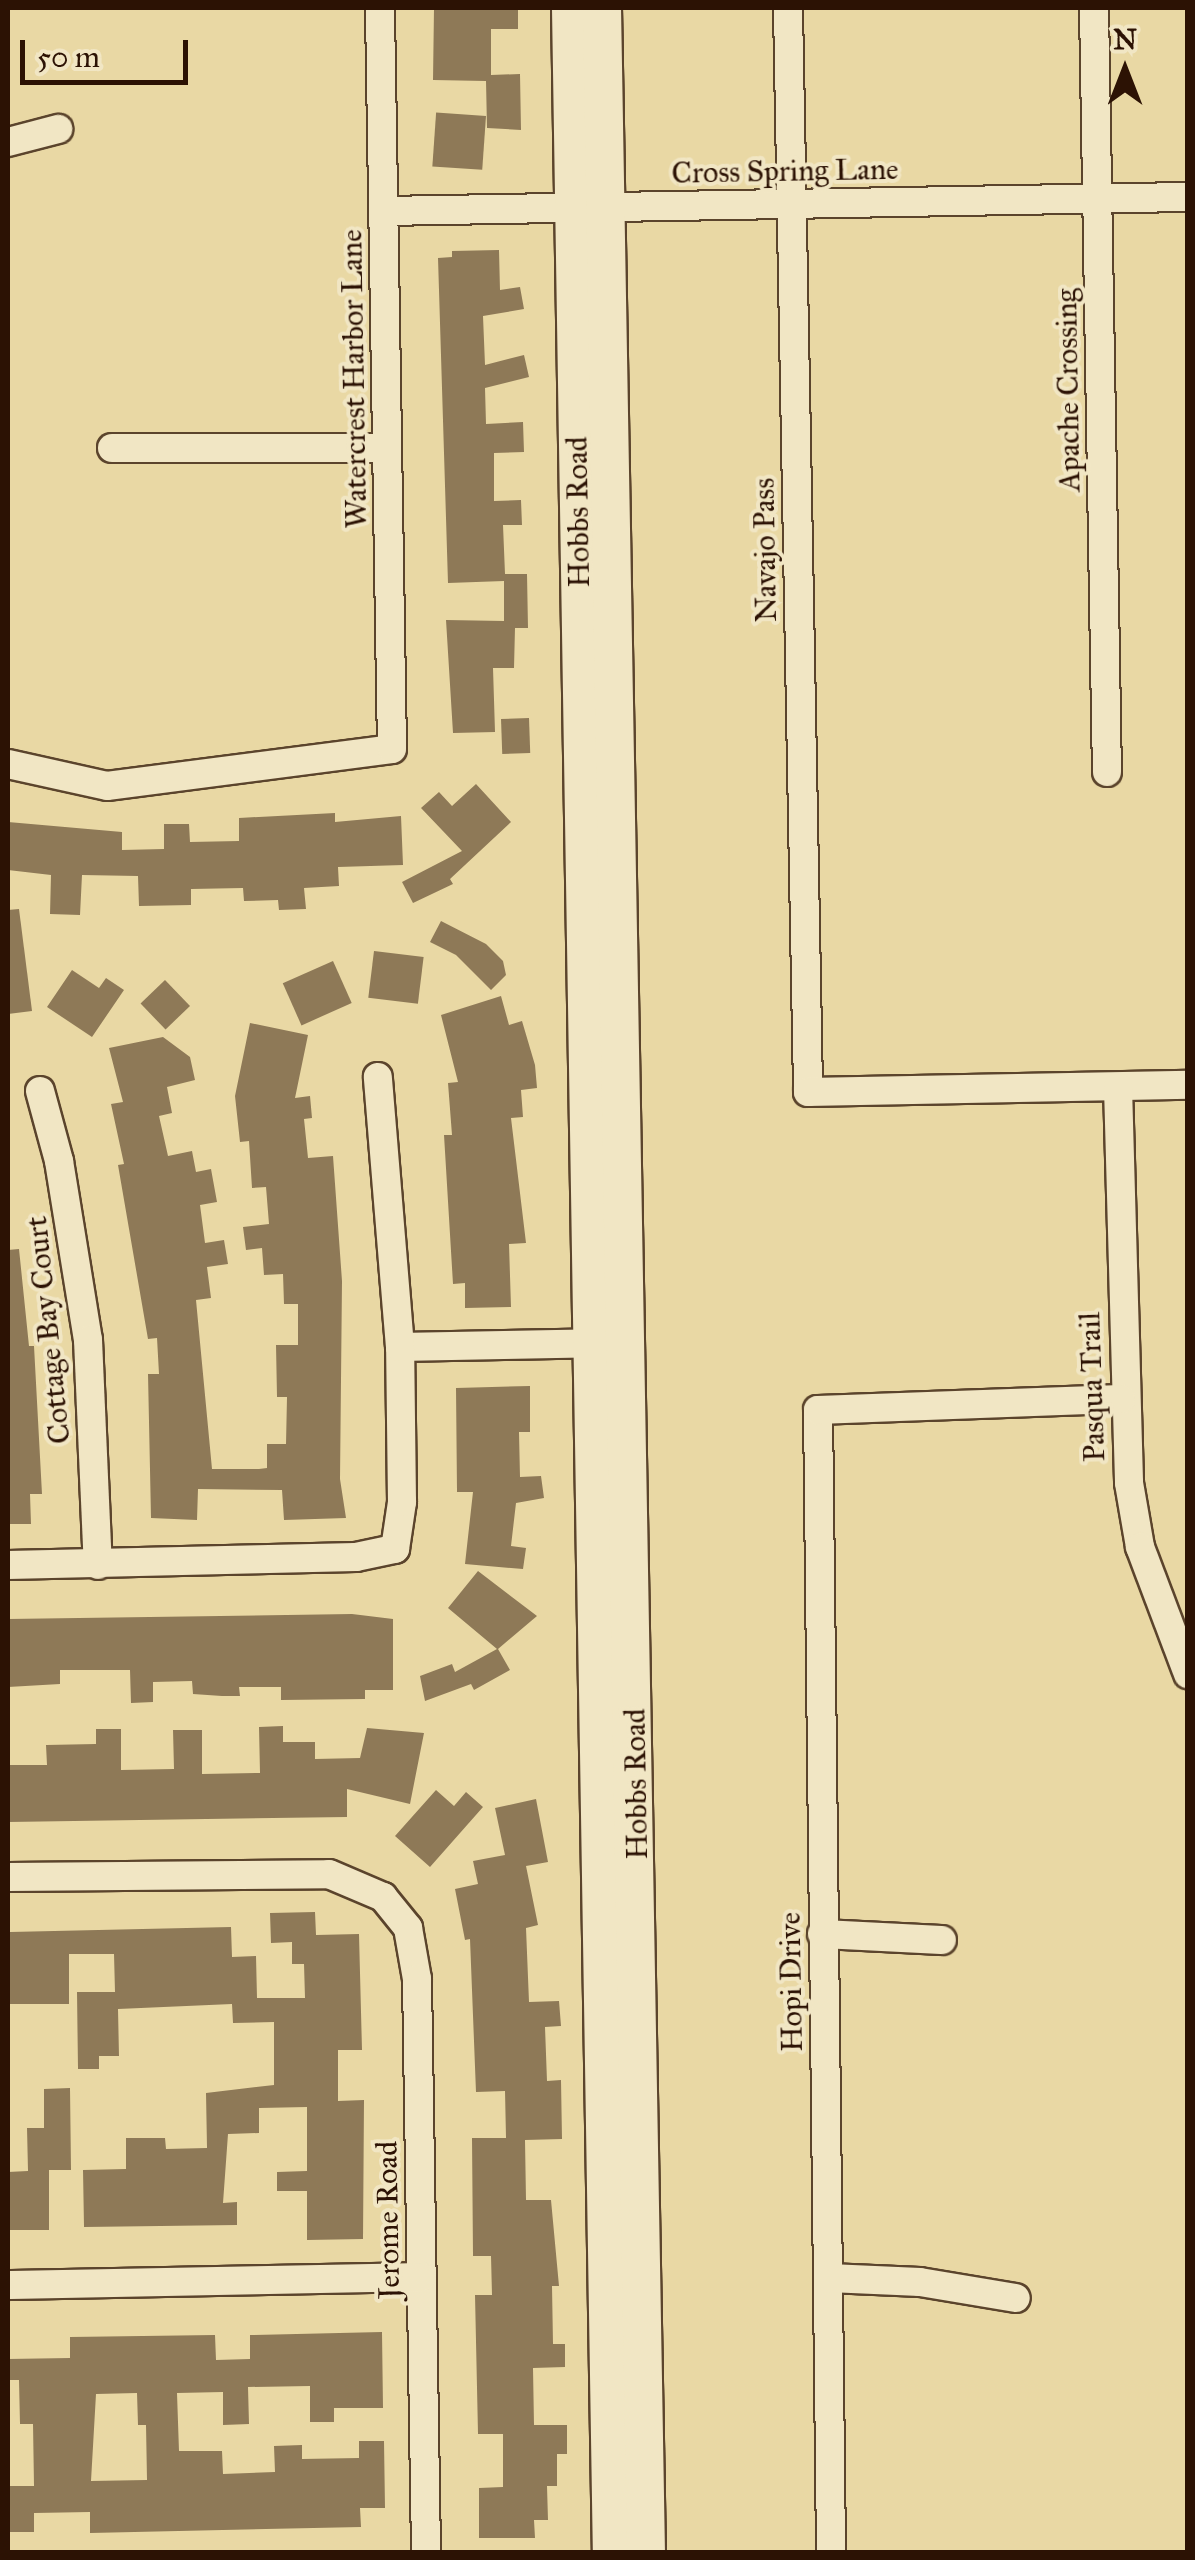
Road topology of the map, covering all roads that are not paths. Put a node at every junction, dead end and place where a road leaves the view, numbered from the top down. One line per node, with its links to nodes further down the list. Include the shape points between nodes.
1 (380, 8): 12 (street, Watercrest Harbor Lane)
2 (571, 8): 11 (street, Hobbs Road)
3 (602, 8): 11 (street, Hobbs Road)
4 (788, 8): 10 (street, Navajo Pass)
5 (1094, 8): 9 (street, Apache Crossing)
6 (58, 129): 7 (street)
7 (8, 142)
8 (1188, 197): 9 (street, Cross Spring Lane)
9 (1098, 198): 10 (street, Cross Spring Lane); 16 (street, Apache Crossing)
10 (791, 203): 11 (street, Cross Spring Lane); 19 (street, Navajo Pass, via 808,1092)
11 (590, 207): 12 (street, Cross Spring Lane); 21 (street, Hobbs Road)
12 (384, 211): 14 (street, Watercrest Harbor Lane)
13 (112, 448): 14 (street)
14 (387, 448): 15 (street, Watercrest Harbor Lane, via 392,749 108,786)
15 (8, 764)
16 (1108, 772)
17 (378, 1076): 22 (street)
18 (1188, 1086): 19 (street)
19 (1118, 1087): 23 (street, Pasqua Trail)
20 (40, 1091): 24 (street, Cottage Bay Court, via 60,1161 88,1340)
21 (611, 1343): 22 (street); 35 (street, Hobbs Road); 36 (street, Hobbs Road)
22 (400, 1347): 24 (street, via 402,1502 396,1550 356,1557)
23 (1121, 1399): 26 (street, Pasqua Trail, via 1140,1547); 28 (street, Hopi Drive, via 818,1410)
24 (98, 1564): 25 (street)
25 (8, 1565)
26 (1188, 1674)
27 (8, 1877): 30 (street, Jerome Road, via 313,1873 383,1897 408,1928 416,1964)
28 (822, 1934): 29 (street); 31 (street, Hopi Drive)
29 (942, 1940)
30 (422, 2277): 32 (street); 34 (street, Jerome Road)
31 (829, 2278): 33 (street, via 920,2282); 37 (street, Hopi Drive)
32 (8, 2284)
33 (1016, 2298)
34 (426, 2552)
35 (612, 2552)
36 (646, 2552)
37 (832, 2552)

